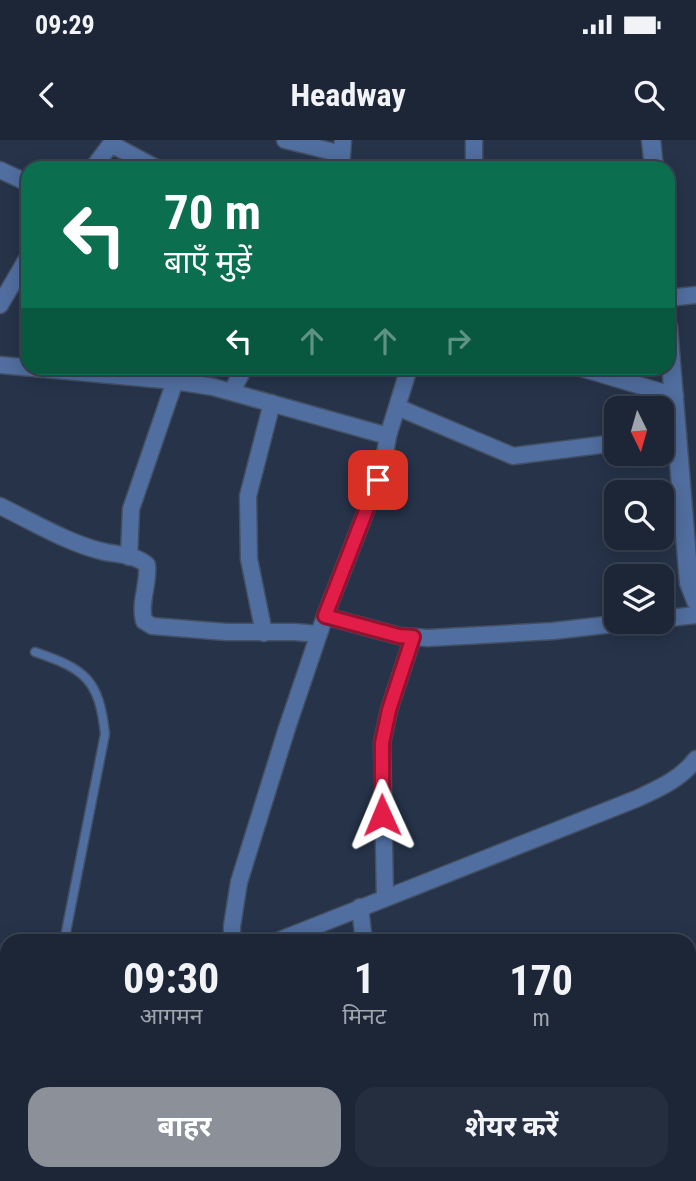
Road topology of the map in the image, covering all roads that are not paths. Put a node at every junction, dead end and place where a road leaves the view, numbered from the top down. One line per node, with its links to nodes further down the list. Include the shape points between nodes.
1 (285, 140): 5 (street)
2 (474, 140): 8 (street)
3 (651, 140): 9 (street)
4 (112, 142): 6 (street); 7 (street)
5 (342, 154)
6 (98, 161)
7 (144, 161)
8 (474, 161)
9 (653, 161)
10 (0, 170): 11 (street)
11 (21, 180)
12 (21, 269): 15 (street)
13 (696, 295): 14 (street)
14 (675, 297)
15 (0, 305)
16 (0, 365): 17 (street)
17 (21, 367)
18 (109, 375): 23 (street)
19 (240, 375): 24 (street)
20 (408, 375): 28 (street)
21 (603, 375): 25 (street)
22 (673, 375): 25 (street)
23 (175, 381): 24 (street); 33 (street, via 131,509)
24 (232, 391): 26 (street)
25 (675, 397): 27 (street)
26 (272, 403): 29 (street); 39 (street, via 248,496 249,559)
27 (674, 405)
28 (397, 407): 29 (street); 30 (street, via 513,456)
29 (388, 436): 36 (street, via 383,466)
30 (604, 445)
31 (674, 466): 34 (street)
32 (0, 506): 33 (street, via 71,541)
33 (129, 557): 39 (street, via 148,565 142,607 144,621 152,626)
34 (695, 605): 35 (street); 38 (street)
35 (674, 614)
36 (325, 616): 40 (street); 41 (street)
37 (604, 625): 41 (street)
38 (696, 626)
39 (264, 633): 40 (street)
40 (318, 634): 47 (street, via 239,883)
41 (413, 637): 44 (street, via 382,743)
42 (36, 652): 46 (lane, via 70,664 85,676 102,708 105,734)
43 (696, 760): 44 (street, via 671,782 636,799)
44 (385, 897): 45 (street)
45 (360, 907): 48 (street); 49 (street)
46 (66, 934)
47 (232, 934)
48 (294, 934)
49 (363, 934)

